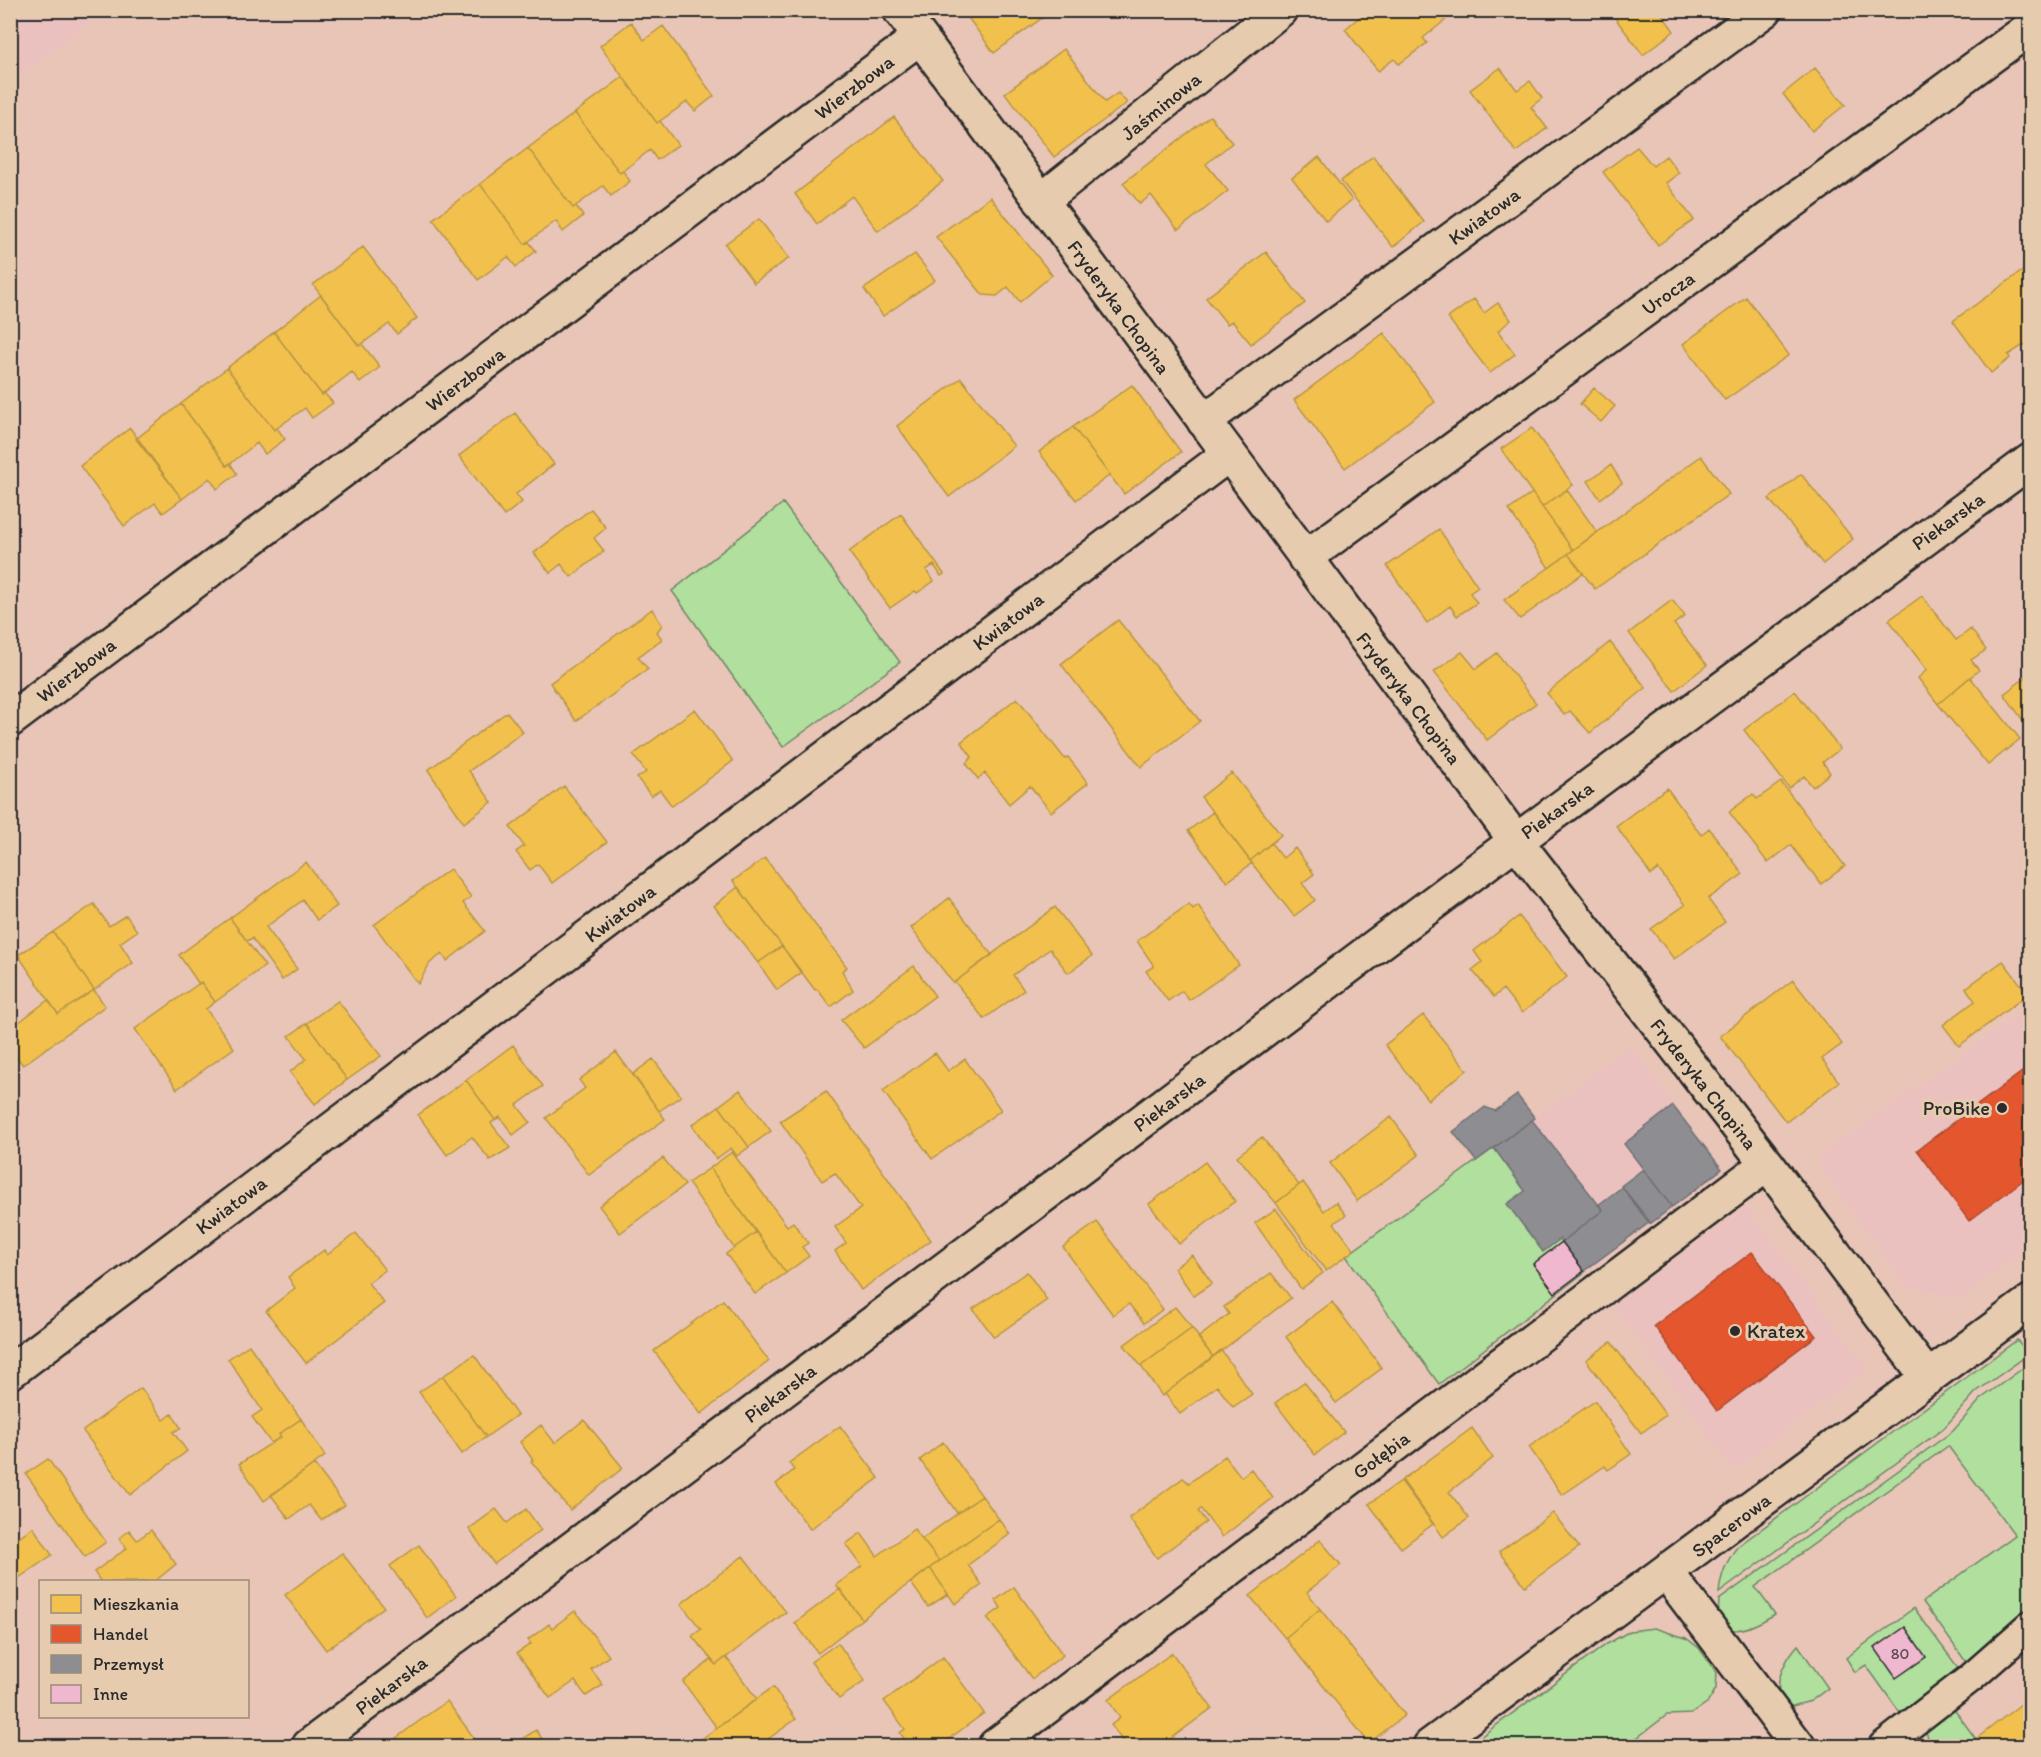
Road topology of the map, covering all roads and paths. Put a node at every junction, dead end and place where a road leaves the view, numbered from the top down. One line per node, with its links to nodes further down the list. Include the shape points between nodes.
1 (900, 10): 5 (street, Fryderyka Chopina)
2 (1280, 10): 6 (street, Jaśminowa)
3 (1765, 10): 7 (street, Kwiatowa)
4 (2031, 28): 10 (street, Urocza)
5 (920, 37): 6 (street, Fryderyka Chopina); 11 (street, Wierzbowa)
6 (1041, 201): 7 (street, Fryderyka Chopina)
7 (1204, 421): 8 (street, Fryderyka Chopina)
8 (1229, 454): 10 (street, Fryderyka Chopina); 15 (street, Kwiatowa)
9 (2031, 461): 12 (street, Piekarska)
10 (1305, 558): 12 (street, Fryderyka Chopina)
11 (10, 720)
12 (1516, 841): 13 (street, Fryderyka Chopina); 19 (street, Piekarska)
13 (1767, 1164): 16 (street, Fryderyka Chopina); 20 (street, Gołębia)
14 (2031, 1302): 16 (street, Spacerowa)
15 (10, 1372)
16 (1928, 1377): 17 (street, Spacerowa)
17 (1667, 1573): 21 (street, Spacerowa); 22 (street)
18 (2031, 1626): 23 (lane)
19 (309, 1746)
20 (995, 1746)
21 (1430, 1746)
22 (1798, 1746)
23 (1883, 1746)

